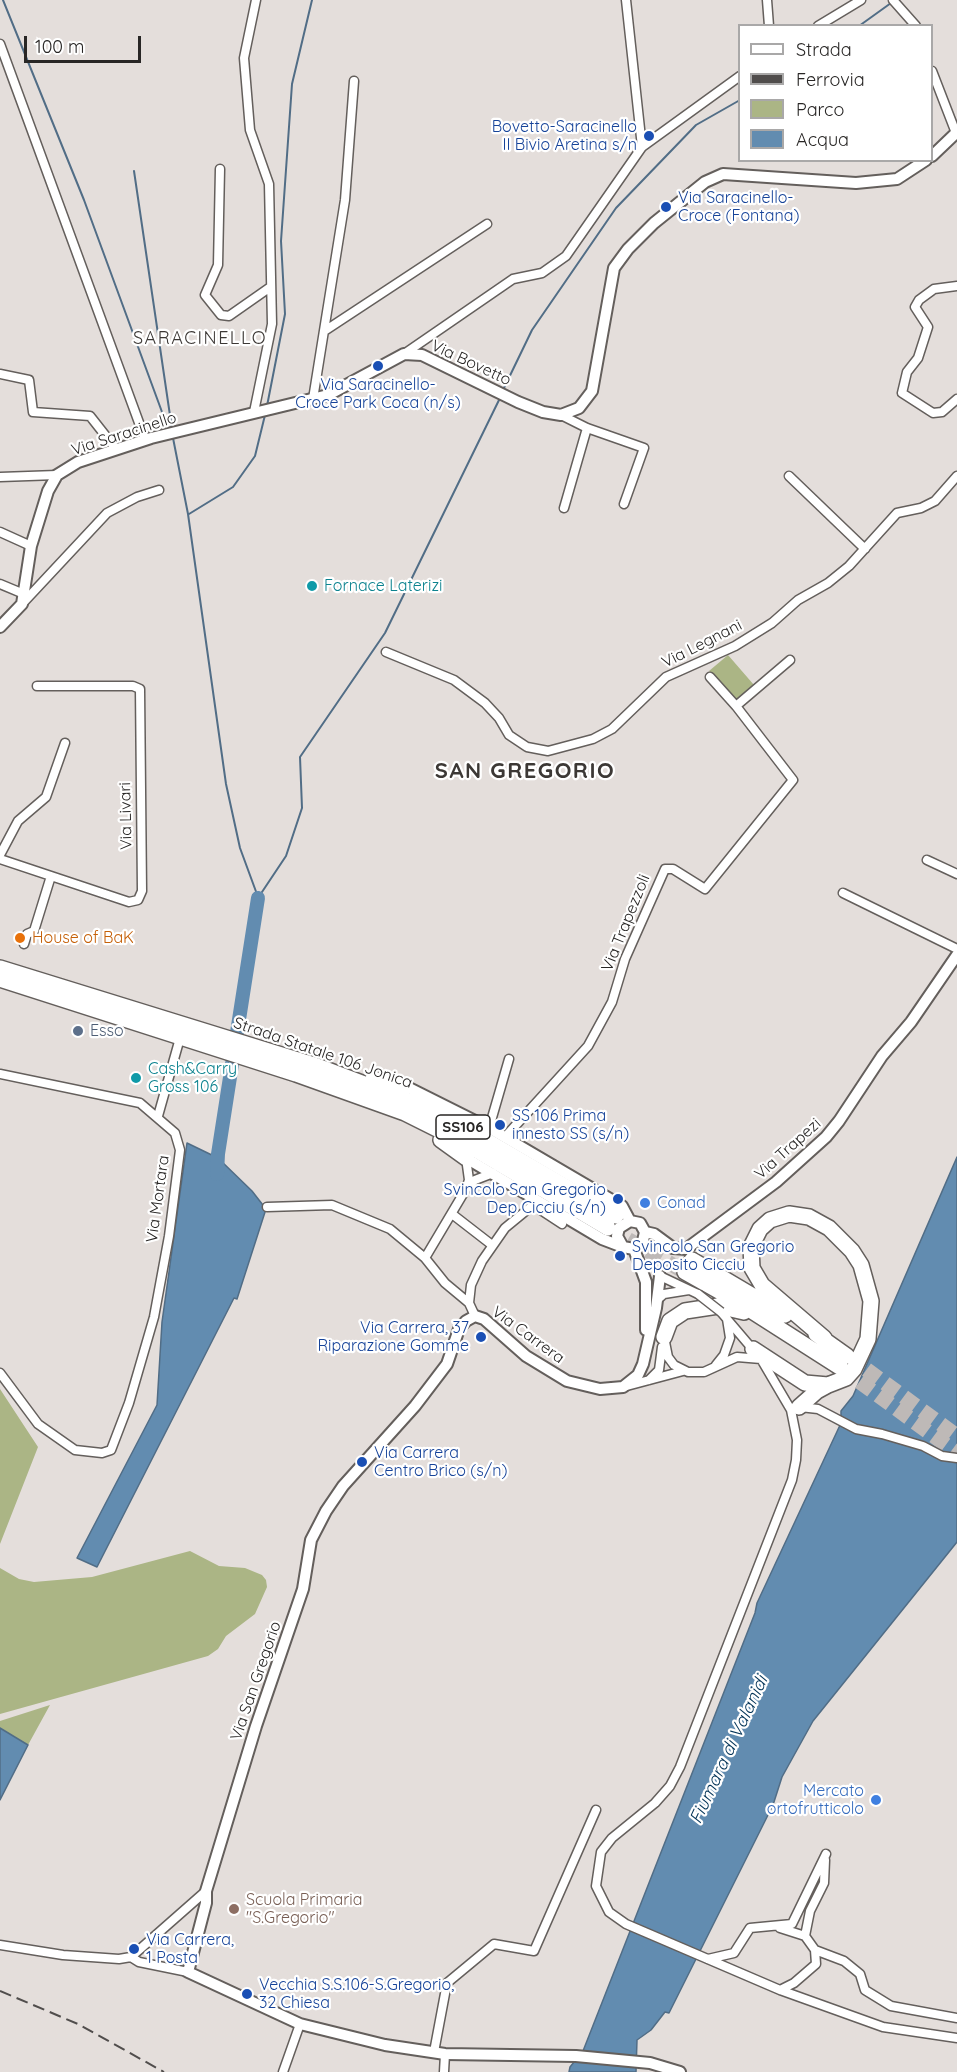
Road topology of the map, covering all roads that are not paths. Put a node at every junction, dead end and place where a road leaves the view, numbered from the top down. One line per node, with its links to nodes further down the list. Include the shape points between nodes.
1 (256, 0): 20 (street, via 244,58 250,130 268,184)
2 (626, 0): 14 (street)
3 (767, 0): 6 (street)
4 (861, 0): 7 (street)
5 (893, 0): 8 (street)
6 (769, 24)
7 (821, 24)
8 (915, 24)
9 (0, 44): 30 (street)
10 (933, 74): 13 (street)
11 (738, 77): 14 (street)
12 (354, 81): 21 (street, via 345,200)
13 (956, 133): 15 (street)
14 (642, 147): 22 (street, via 566,256 542,273 513,279)
15 (933, 155)
16 (923, 162): 28 (street, via 897,178 856,183 723,174 705,182 654,223 614,268 592,391 579,408)
17 (220, 169): 20 (street, via 218,265 205,295 221,315 230,316)
18 (487, 224): 21 (street)
19 (957, 286): 25 (street, via 934,289 915,307 928,327 918,358 907,372 902,393 933,413 942,412)
20 (269, 288): 27 (street, via 272,324)
21 (326, 330): 24 (street)
22 (404, 354): 24 (street, Via Bovetto, via 328,395); 28 (street, Via Bovetto, via 422,355 518,402)
23 (0, 374): 31 (street, via 29,380 33,412 90,416)
24 (313, 399): 26 (street, Via Bovetto)
25 (957, 399)
26 (277, 407): 27 (street, Via Saracinello)
27 (256, 411): 30 (street, Via Saracinello)
28 (561, 415): 29 (street)
29 (587, 428): 37 (street, via 644,448); 38 (street)
30 (148, 439): 31 (street, Via Saracinello)
31 (117, 449): 32 (street, Via Saracinello, via 78,462)
32 (57, 475): 34 (street); 40 (street, Via Saracinello)
33 (957, 476): 41 (street, Via Legnani, via 935,501 897,513)
34 (0, 477)
35 (789, 477): 41 (street)
36 (159, 490): 43 (street, via 107,513)
37 (624, 504)
38 (564, 508)
39 (0, 532): 40 (street)
40 (31, 546): 43 (street, Via Saracinello)
41 (865, 549): 45 (street, Via Legnani, via 828,583 798,600 772,623 735,646 666,677 612,729 593,739 548,751 527,747 510,735 485,703 454,680)
42 (0, 584): 43 (street)
43 (23, 599): 44 (street)
44 (0, 627)
45 (386, 652)
46 (790, 660): 49 (street)
47 (710, 677): 49 (street)
48 (38, 686): 54 (street, Via Livari, via 133,686 140,689 141,699 142,891 138,900 129,902)
49 (736, 706): 70 (street, Via Trapezzoli, via 793,780 705,889 673,869 664,869 625,959 612,1002 588,1046)
50 (65, 743): 51 (street, via 46,797 18,821)
51 (0, 857): 54 (street, Via Livari)
52 (927, 860): 53 (street)
53 (957, 874)
54 (51, 876): 56 (street, via 34,931 27,934)
55 (843, 893): 57 (street)
56 (24, 944)
57 (957, 949)
58 (957, 955): 78 (street, Via Trapezi, via 839,1121 776,1182 686,1249 673,1248)
59 (0, 968): 61 (highway, Strada Statale 106 Jonica / SS106)
60 (0, 979): 61 (highway, Strada Statale 106 Jonica / SS106)
61 (190, 1037): 64 (highway, Strada Statale 106 Jonica / SS106); 68 (street)
62 (509, 1059): 69 (street)
63 (316, 1066): 64 (highway, Strada Statale 106 Jonica / SS106); 66 (highway); 76 (highway, Strada Statale 106 Jonica / SS106, via 463,1126)
64 (298, 1067): 67 (highway, Strada Statale 106 Jonica / SS106)
65 (0, 1074): 68 (street, Via Mortara, via 140,1103)
66 (405, 1086): 69 (street)
67 (405, 1113): 71 (highway); 76 (highway, Strada Statale 106 Jonica / SS106)
68 (158, 1116): 98 (street, Via Mortara, via 175,1133 180,1150 169,1236 154,1317 111,1450 75,1450 38,1424)
69 (489, 1128): 70 (street)
70 (505, 1137): 76 (street, via 622,1206)
71 (466, 1158): 72 (street); 73 (street, via 470,1180)
72 (493, 1173): 73 (street, via 475,1180); 80 (street, via 602,1239)
73 (466, 1189): 75 (street)
74 (267, 1207): 81 (street, via 332,1205 390,1229)
75 (452, 1214): 79 (street); 81 (street)
76 (618, 1222): 78 (street, via 640,1224); 80 (street, via 622,1224 618,1240)
77 (562, 1224): 79 (street, via 532,1205)
78 (645, 1232): 80 (street, via 642,1245)
79 (492, 1245): 88 (street, via 471,1285)
80 (629, 1248): 82 (street)
81 (425, 1258): 88 (street, via 444,1283)
82 (641, 1263): 84 (street); 85 (street)
83 (688, 1266): 92 (highway)
84 (660, 1276): 85 (street, via 651,1276); 86 (street); 87 (street)
85 (646, 1282): 93 (street)
86 (694, 1292): 87 (street, via 664,1294); 89 (street, bridge)
87 (657, 1300): 93 (street)
88 (469, 1303): 90 (street)
89 (724, 1315): 94 (street); 96 (street, via 730,1338)
90 (475, 1316): 101 (street, Via Carrera, via 484,1319 526,1356 567,1381 600,1389); 104 (street, Via Carrera, via 459,1329 447,1364 415,1407)
91 (664, 1337): 92 (highway, via 670,1321 680,1313 718,1306 741,1311); 97 (street, via 668,1357); 99 (street, via 659,1370)
92 (821, 1346): 95 (highway); 100 (highway, via 754,1274 753,1241 760,1229 776,1217 803,1215 829,1228 852,1251 867,1280 872,1301 868,1339 850,1374)
93 (647, 1348): 101 (street, via 638,1375)
94 (757, 1354): 96 (street); 100 (highway, via 805,1383); 102 (street)
95 (844, 1362)
96 (714, 1367): 97 (street, via 699,1373)
97 (683, 1371): 99 (street)
98 (0, 1373)
99 (642, 1384): 101 (street)
100 (828, 1385): 102 (highway)
101 (623, 1387)
102 (795, 1408): 103 (street, via 818,1408 856,1429); 112 (street, via 797,1440 792,1480 680,1767 655,1803 601,1852 596,1886 609,1912 626,1924)
103 (957, 1458)
104 (343, 1486): 106 (street, Via San Gregorio, via 311,1540 303,1589)
105 (596, 1810): 118 (street, via 534,1951 494,1944 447,1983)
106 (206, 1891): 111 (street); 113 (street, Via San Gregorio)
107 (777, 1927): 108 (street); 108 (street, via 792,1924 826,1854 824,1883 810,1911); 112 (street, via 750,1928 734,1953)
108 (805, 1935): 110 (street)
109 (0, 1944): 111 (street, via 63,1955)
110 (815, 1950): 114 (street, via 816,1965); 115 (street, via 844,1961 860,1974 865,1990 891,2006)
111 (131, 1957): 113 (street)
112 (708, 1959): 114 (street)
113 (188, 1972): 116 (street)
114 (780, 1990): 117 (street, via 883,2027)
115 (957, 2018)
116 (300, 2024): 118 (street, via 385,2045); 120 (street)
117 (957, 2038)
118 (439, 2053): 119 (street, via 576,2056); 121 (street)
119 (647, 2066): 122 (street)
120 (282, 2072)
121 (444, 2072)
122 (680, 2072)

